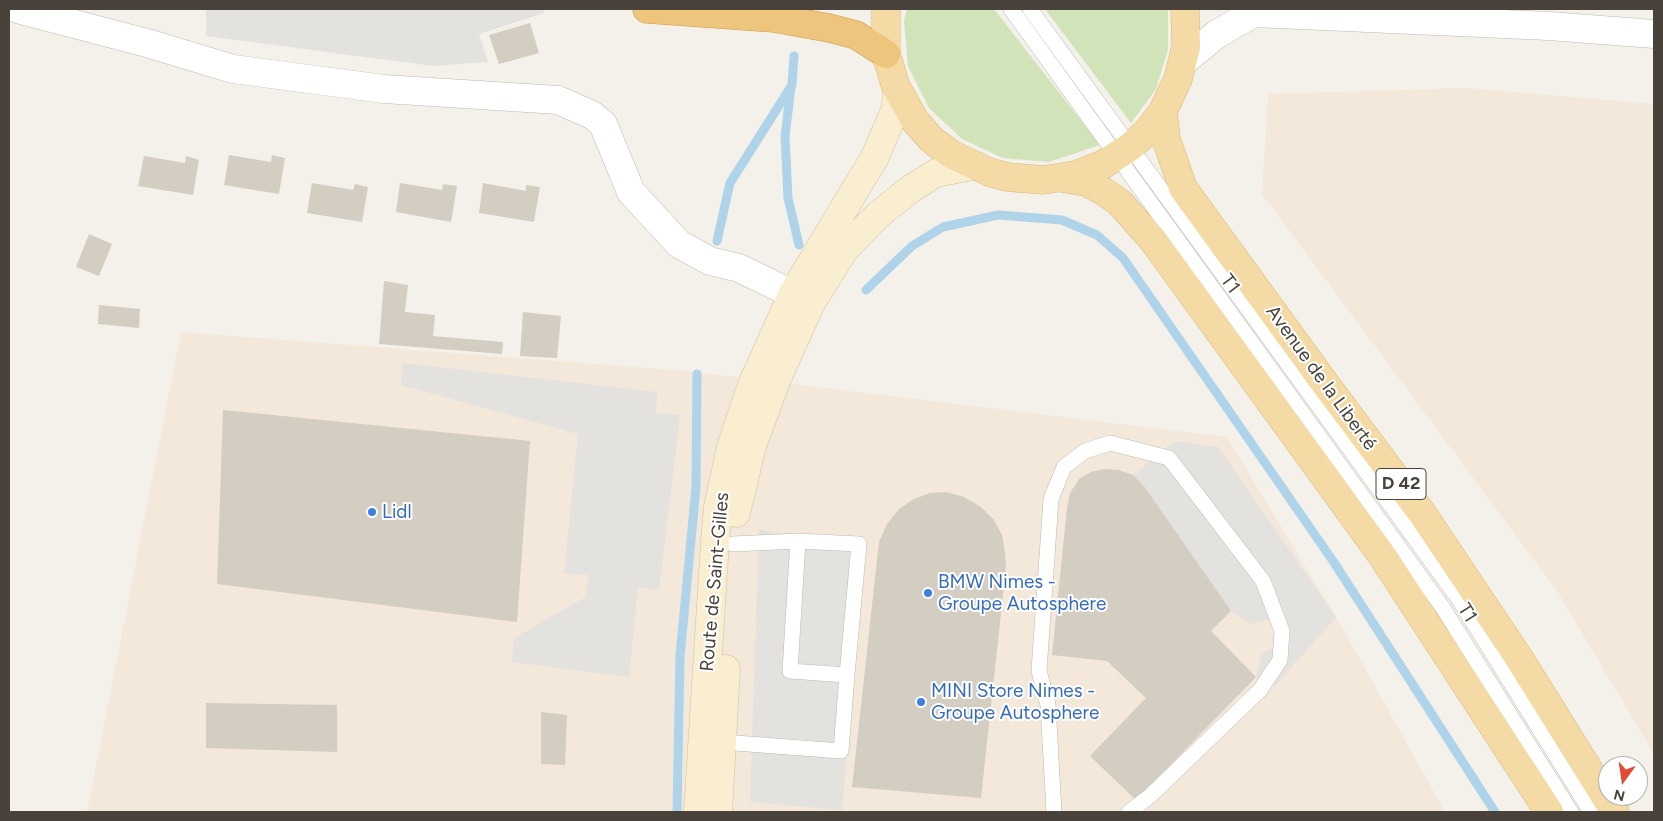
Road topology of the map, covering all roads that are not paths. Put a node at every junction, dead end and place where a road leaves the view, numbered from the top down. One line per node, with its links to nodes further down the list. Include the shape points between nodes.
1 (17, 9): 15 (street, via 233,69 384,89 558,100 604,124 631,192 679,244 710,261 739,268)
2 (647, 9): 8 (highway, via 774,18 828,28 856,35)
3 (886, 9): 8 (main road)
4 (1011, 9): 12 (lane, T1 / T1)
5 (1030, 9): 12 (lane, T1 / T1)
6 (1185, 9): 9 (main road, via 1187,30)
7 (1654, 34): 9 (street, via 1254,13 1217,34)
8 (886, 54): 10 (main road)
9 (1183, 62): 11 (main road)
10 (898, 92): 13 (main road, via 916,122 932,140); 15 (main road, Route de Saint-Gilles, via 895,110 875,157)
11 (1163, 111): 12 (main road); 27 (main road, Avenue de la Liberté / D 42, via 1166,139 1184,188 1422,513 1519,658)
12 (1124, 152): 14 (main road, via 1090,170); 25 (lane, T1 / T1, via 1443,608); 26 (lane, T1 / T1, via 1458,598)
13 (972, 166): 14 (main road, via 1006,177); 15 (main road, Route de Saint-Gilles, via 936,173 878,215)
14 (1062, 178): 24 (main road, D 42, via 1086,182 1103,191 1120,203 1152,239 1384,557)
15 (802, 298): 17 (main road, Route de Saint-Gilles, via 752,446 736,509); 20 (main road, Route de Saint-Gilles, via 751,387 731,447 718,507)
16 (798, 541): 17 (lane); 18 (lane, via 790,671); 18 (lane, via 858,544)
17 (733, 544): 19 (main road, Route de Saint-Gilles)
18 (847, 675): 19 (lane, via 841,751)
19 (722, 742): 21 (main road, Route de Saint-Gilles)
20 (698, 812)
21 (718, 812)
22 (1054, 812): 23 (lane, via 1048,705 1039,670 1051,500 1064,467 1085,450 1110,443 1169,458 1263,581 1282,631 1280,660 1260,690 1150,796)
23 (1129, 812)
24 (1550, 812)
25 (1571, 812)
26 (1591, 812)
27 (1615, 812)

